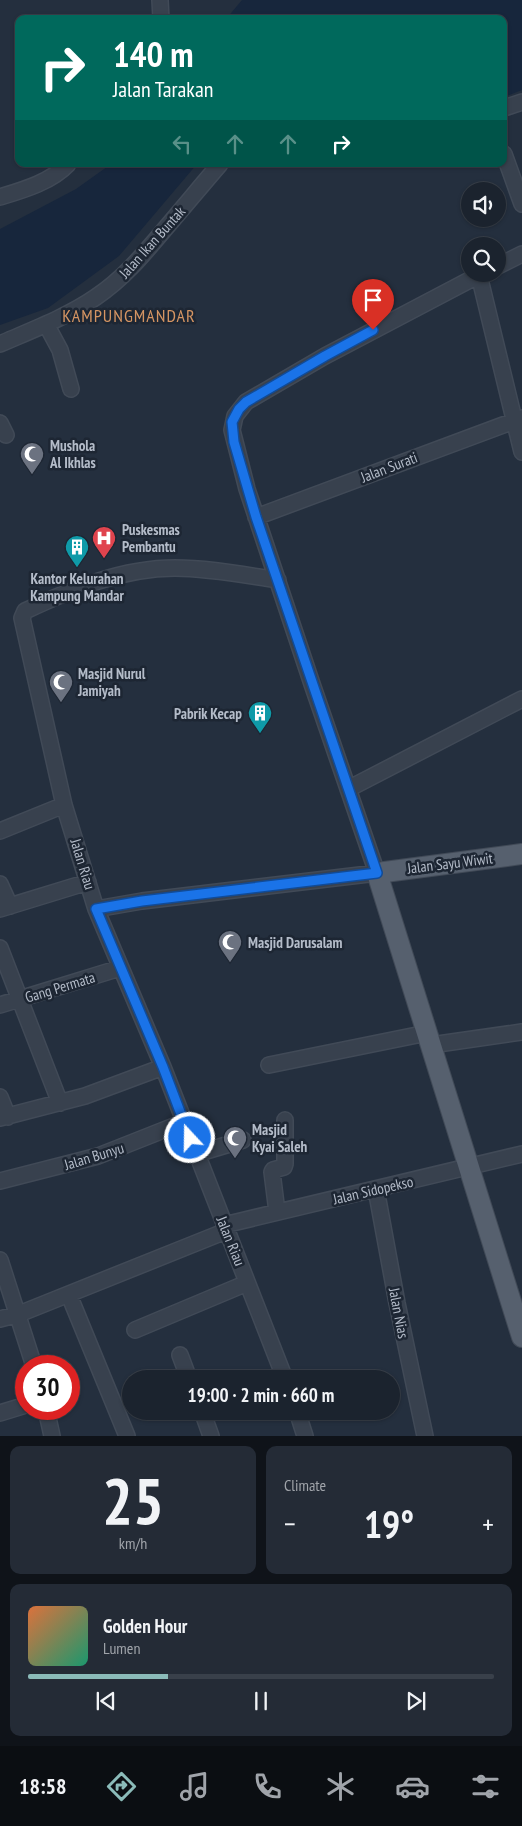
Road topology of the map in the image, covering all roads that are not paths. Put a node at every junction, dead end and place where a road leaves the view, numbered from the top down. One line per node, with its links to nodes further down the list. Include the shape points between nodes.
1 (160, 0): 2 (street)
2 (161, 15)
3 (522, 102): 4 (street)
4 (507, 107)
5 (507, 162): 9 (street)
6 (64, 167): 8 (street, via 25,189)
7 (217, 167): 14 (street, Jalan Ikan Buntak, via 129,270 100,294)
8 (0, 197)
9 (522, 204)
10 (522, 254): 11 (street)
11 (506, 262)
12 (465, 282): 19 (street, via 325,356 239,409 232,422 234,442)
13 (482, 282): 17 (street)
14 (50, 322): 15 (street, Jalan Ikan Buntak); 16 (street)
15 (0, 344)
16 (71, 388)
17 (518, 420): 18 (street); 19 (street, Jalan Surati)
18 (522, 452)
19 (256, 517): 20 (street)
20 (278, 580): 22 (street); 23 (street, Jalan Riau, via 208,570 142,570 102,579 23,612 22,621)
21 (522, 699): 22 (street)
22 (348, 789): 26 (street)
23 (64, 805): 24 (street); 27 (street, Jalan Riau)
24 (0, 831)
25 (522, 854): 26 (main road, Jalan Sayu Wiwit)
26 (377, 873): 30 (street); 36 (main road)
27 (88, 882): 29 (street); 30 (street, Jalan Riau)
28 (0, 884): 29 (street)
29 (5, 907)
30 (96, 909): 32 (street, Jalan Riau)
31 (0, 948): 33 (street)
32 (120, 968): 33 (street, Gang Permata); 38 (street, Jalan Riau)
33 (20, 1000): 34 (street, Gang Permata); 40 (street)
34 (0, 1005)
35 (522, 1032): 36 (street)
36 (429, 1039): 37 (street); 47 (main road)
37 (268, 1065)
38 (163, 1067): 40 (street); 43 (street, Jalan Riau)
39 (0, 1097): 41 (street)
40 (60, 1104): 41 (street)
41 (4, 1117)
42 (285, 1120): 50 (street, via 285,1166 272,1172)
43 (184, 1122): 45 (street, Jalan Riau); 48 (street, Jalan Bunyu, via 98,1156)
44 (243, 1140): 45 (street)
45 (196, 1154): 51 (street, Jalan Riau)
46 (522, 1154): 47 (street, Jalan Sidopekso)
47 (470, 1167): 49 (street, Jalan Sidopekso); 58 (main road)
48 (0, 1181)
49 (376, 1189): 50 (street, Jalan Sidopekso); 72 (street, Jalan Nias)
50 (276, 1212): 51 (street, Jalan Sidopekso)
51 (225, 1228): 53 (street, Jalan Riau); 54 (street, Jalan Sidopekso)
52 (0, 1260): 55 (street)
53 (248, 1283): 57 (street); 62 (street, Jalan Riau)
54 (69, 1295): 55 (street, Jalan Sidopekso); 69 (street)
55 (19, 1314): 56 (street, Jalan Sidopekso); 59 (street)
56 (0, 1319)
57 (135, 1330)
58 (522, 1336)
59 (31, 1355)
60 (180, 1355): 61 (street)
61 (186, 1370)
62 (282, 1370)
63 (15, 1408): 64 (street)
64 (0, 1413)
65 (48, 1420): 68 (street)
66 (205, 1420): 70 (street)
67 (300, 1420): 71 (street)
68 (52, 1436)
69 (127, 1436)
70 (211, 1436)
71 (305, 1436)
72 (425, 1436)

